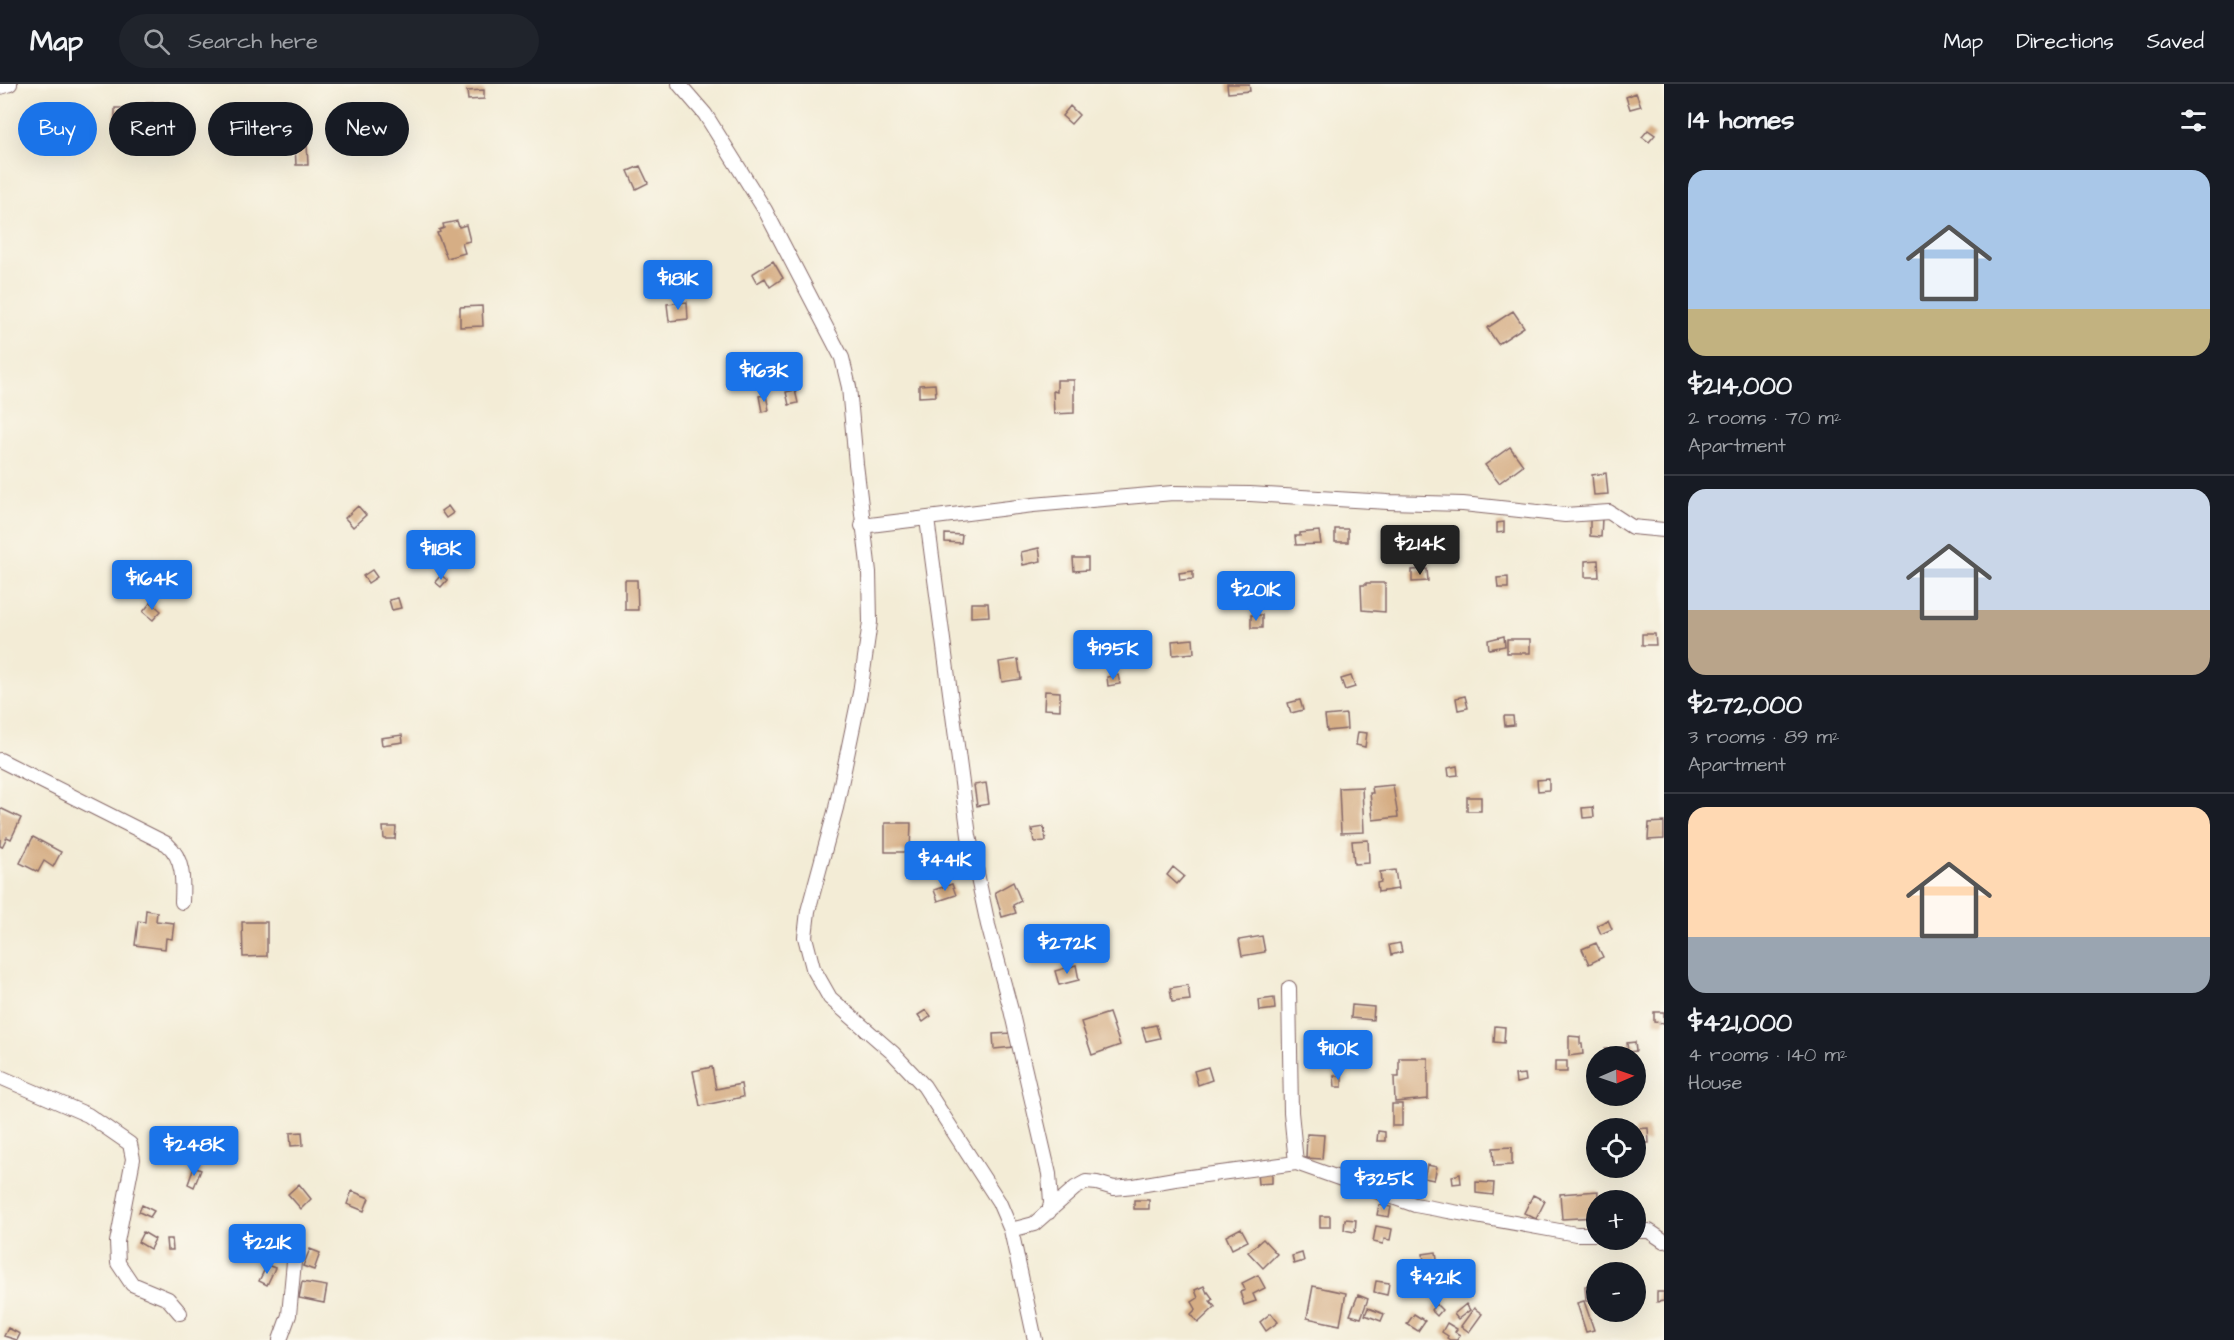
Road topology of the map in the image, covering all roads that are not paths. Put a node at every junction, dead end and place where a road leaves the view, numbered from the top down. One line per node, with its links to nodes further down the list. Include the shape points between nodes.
1 (10, 84): 3 (street)
2 (679, 84): 5 (street, via 705,114 765,210 842,358 849,387)
3 (0, 87)
4 (927, 519): 5 (street); 6 (street, via 1173,493 1250,494 1463,504 1565,515 1609,512 1632,527); 12 (street, via 969,836 1049,1174)
5 (862, 526): 13 (street, via 869,572 870,622 860,693 805,937 813,968 830,998 924,1086 999,1202)
6 (1664, 530)
7 (0, 760): 8 (street, via 167,844 176,852 183,873)
8 (182, 902)
9 (1289, 988): 11 (street)
10 (0, 1077): 18 (street, via 88,1116 130,1144 134,1159 117,1242 118,1263 132,1284 168,1299)
11 (1296, 1163): 12 (street, via 1114,1188 1086,1182); 15 (street, via 1415,1205)
12 (1049, 1212): 13 (street, via 1034,1224)
13 (1011, 1230): 20 (street)
14 (1646, 1231): 16 (street)
15 (1586, 1234)
16 (1664, 1241)
17 (295, 1251): 19 (street, via 289,1315)
18 (180, 1313)
19 (280, 1340)
20 (1035, 1340)

